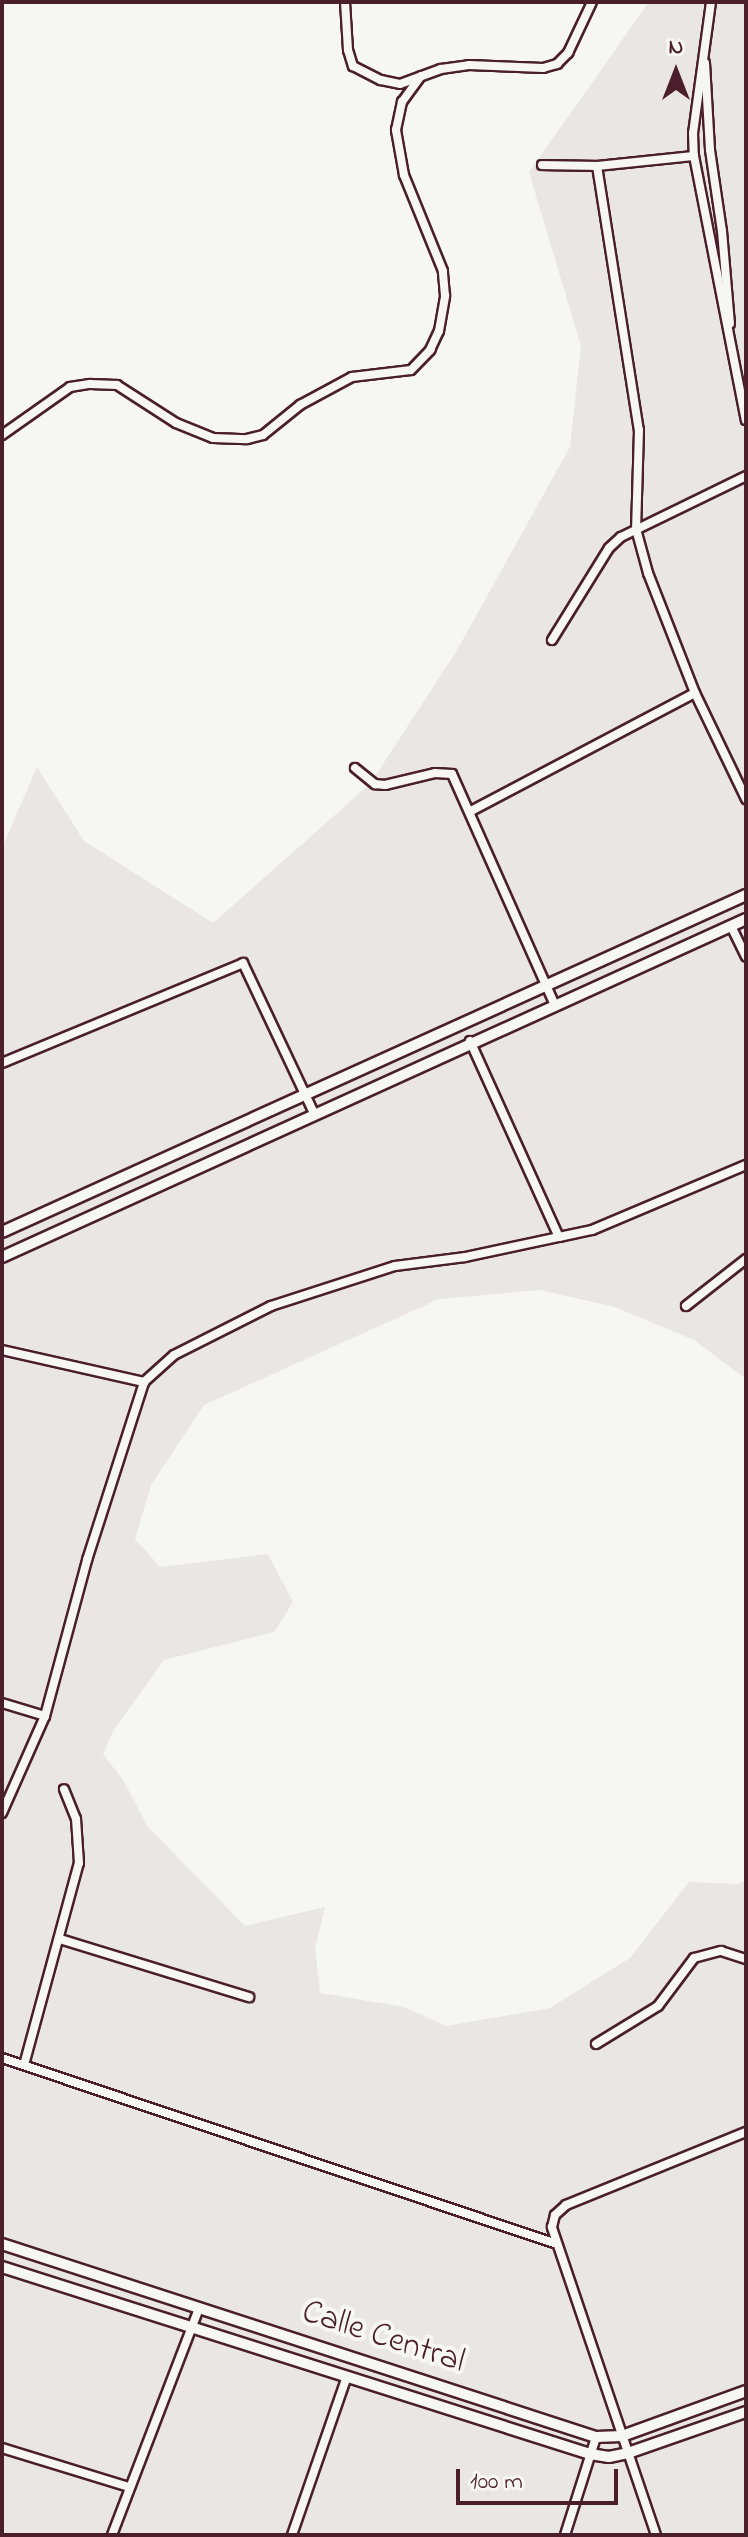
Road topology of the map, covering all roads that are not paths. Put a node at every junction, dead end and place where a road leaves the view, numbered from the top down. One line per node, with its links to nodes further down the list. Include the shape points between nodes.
1 (345, 2): 5 (street, via 353,66 400,84)
2 (592, 2): 5 (street, via 568,53 557,64 469,65)
3 (711, 2): 4 (street)
4 (703, 52): 6 (street); 9 (street)
5 (421, 76): 11 (street, via 402,102 396,130 404,175 443,271 445,296 439,331 411,370 352,377 300,405 263,435 247,439 213,438 176,423 117,385 90,384 70,387)
6 (694, 156): 8 (street); 9 (street)
7 (542, 165): 8 (street)
8 (597, 166): 13 (street, via 639,430)
9 (733, 365): 10 (street)
10 (746, 420)
11 (2, 435)
12 (746, 476): 13 (street)
13 (636, 529): 14 (street, via 609,548); 15 (street)
14 (552, 640)
15 (695, 693): 17 (street); 18 (street)
16 (355, 768): 18 (street, via 375,784 385,785 445,771 458,782)
17 (746, 799)
18 (471, 811): 23 (street)
19 (746, 895): 23 (street)
20 (746, 919): 21 (street)
21 (731, 926): 22 (street); 24 (street)
22 (746, 957)
23 (546, 984): 24 (street); 27 (street)
24 (555, 1005): 25 (street)
25 (470, 1041): 28 (street); 31 (street)
26 (2, 1063): 27 (street, via 243,963)
27 (305, 1095): 28 (street); 30 (street)
28 (315, 1115): 32 (street)
29 (746, 1165): 31 (street, via 592,1230)
30 (2, 1232)
31 (559, 1237): 36 (street, via 395,1266 271,1306 174,1355)
32 (2, 1257)
33 (746, 1259): 34 (street)
34 (686, 1306)
35 (2, 1350): 36 (street)
36 (144, 1382): 38 (street, via 87,1560)
37 (2, 1703): 38 (street)
38 (45, 1716): 40 (street)
39 (64, 1789): 41 (street, via 76,1819 79,1863)
40 (2, 1813)
41 (60, 1939): 43 (street); 46 (street)
42 (746, 1959): 44 (street, via 721,1951 694,1958 658,2006)
43 (249, 1997)
44 (596, 2044)
45 (2, 2058): 46 (street)
46 (24, 2065): 48 (street)
47 (746, 2132): 48 (street, via 566,2205 555,2215)
48 (554, 2243): 56 (street)
49 (2, 2244): 51 (street, Calle Central)
50 (2, 2267): 52 (street, Calle Central)
51 (199, 2308): 52 (street); 57 (street, Calle Central)
52 (191, 2328): 53 (street, Calle Central); 61 (street)
53 (347, 2376): 60 (street, Calle Central); 63 (street)
54 (746, 2391): 56 (street, Calle Central)
55 (746, 2412): 59 (street, Calle Central)
56 (622, 2436): 57 (street, Calle Central); 59 (street)
57 (596, 2437): 60 (street)
58 (2, 2448): 61 (street)
59 (628, 2453): 60 (street, Calle Central); 65 (street)
60 (590, 2454): 64 (street)
61 (129, 2487): 62 (street)
62 (112, 2535)
63 (292, 2535)
64 (565, 2535)
65 (656, 2535)

